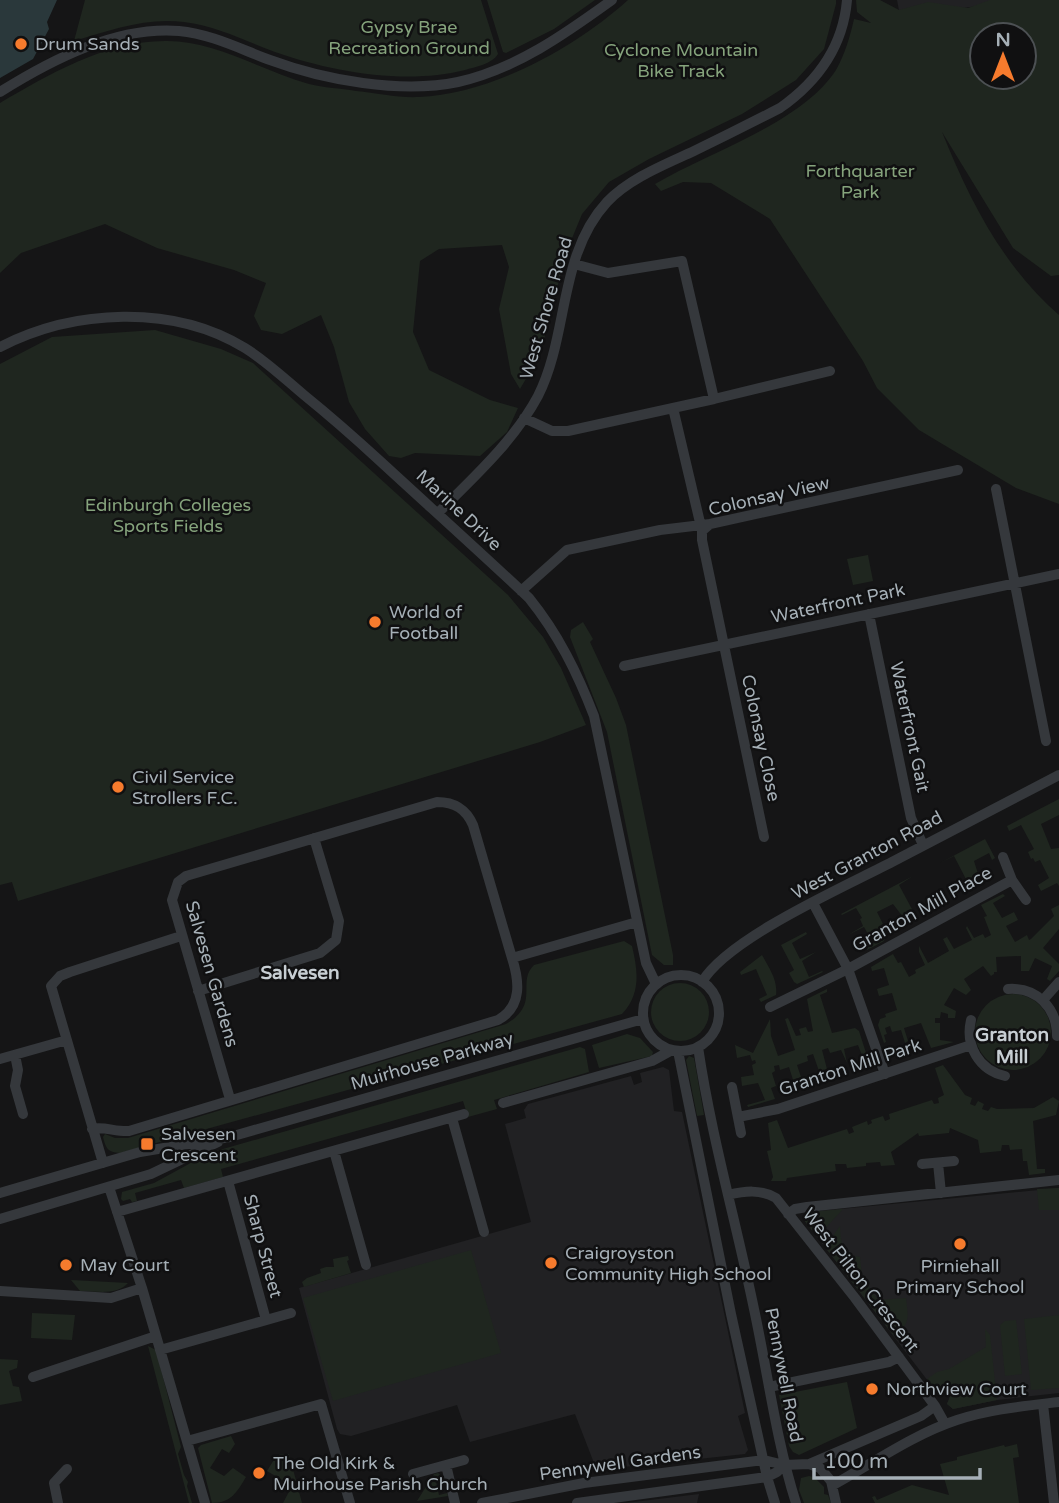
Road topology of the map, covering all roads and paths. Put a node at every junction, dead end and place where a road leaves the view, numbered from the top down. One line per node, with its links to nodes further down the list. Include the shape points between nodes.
1 (612, 0): 3 (street, via 536,51 455,82 399,86 313,75 200,34 164,30 67,54)
2 (847, 0): 4 (street, West Shore Road, via 834,50 817,77 780,108 628,184 597,215)
3 (0, 92)
4 (574, 264): 7 (street, via 608,273 682,261); 9 (street, West Shore Road, via 556,344 539,394)
5 (0, 347): 12 (street, Marine Drive, via 33,332 93,319 139,317 210,332 272,368)
6 (830, 371): 7 (street)
7 (714, 398): 8 (street)
8 (673, 408): 9 (street, via 568,431 552,431); 13 (street)
9 (524, 418): 12 (street, West Shore Road)
10 (958, 470): 13 (street, Colonsay View)
11 (996, 489): 15 (street)
12 (438, 513): 16 (street, Marine Drive)
13 (704, 527): 16 (street, via 660,530 567,550); 18 (street, Colonsay View)
14 (1059, 574): 15 (street, Waterfront Park)
15 (1015, 584): 17 (street, Waterfront Park); 20 (street)
16 (521, 591): 29 (street, Marine Drive, via 565,649 594,716)
17 (869, 614): 18 (street, Waterfront Park); 24 (street, Waterfront Gait, via 911,818)
18 (724, 645): 19 (street, Waterfront Park); 22 (street, Colonsay Close)
19 (624, 666)
20 (1046, 741)
21 (1059, 775): 24 (street, West Granton Road)
22 (764, 837)
23 (314, 838): 30 (street, Salvesen Gardens, via 186,876 178,882 172,900); 31 (street, Salvesen Gardens, via 437,802 455,804 473,825); 37 (street, via 339,921 336,940 320,953)
24 (923, 845): 28 (street, West Granton Road)
25 (1003, 857): 26 (street, Granton Mill Place)
26 (1012, 880): 27 (street, Granton Mill Place); 32 (street, Granton Mill Place)
27 (1026, 900)
28 (813, 903): 32 (street); 33 (street, West Granton Road, via 748,940 715,965)
29 (637, 922): 31 (street); 35 (street, Marine Drive)
30 (181, 936): 37 (street, Salvesen Gardens); 43 (street, via 55,979 52,994)
31 (512, 958): 52 (street, Salvesen Gardens, via 517,994 511,1009 498,1020)
32 (848, 969): 39 (street, Granton Mill Place); 49 (street)
33 (702, 982): 35 (street, via 677,975); 45 (street, via 716,999 719,1016 711,1036)
34 (1059, 982): 38 (street)
35 (656, 984): 40 (street, via 647,996)
36 (1008, 989): 38 (street, via 1026,990)
37 (198, 991): 52 (street, Salvesen Gardens)
38 (1043, 1000): 42 (street, via 1054,1016)
39 (770, 1007)
40 (643, 1019): 46 (street, via 660,1045); 60 (street, Muirhouse Parkway)
41 (971, 1020): 44 (street)
42 (1057, 1036)
43 (66, 1040): 47 (street); 58 (street)
44 (971, 1045): 49 (street, Granton Mill Park); 50 (street, via 983,1064)
45 (698, 1047): 46 (street); 71 (street, Pennywell Road)
46 (675, 1050): 53 (street); 92 (street, Pennywell Road)
47 (15, 1055): 48 (street); 54 (street, via 15,1086)
48 (0, 1059)
49 (885, 1074): 57 (street, Granton Mill Park)
50 (1005, 1076)
51 (732, 1087): 57 (street)
52 (230, 1099): 58 (street, via 129,1131)
53 (503, 1103)
54 (23, 1114)
55 (464, 1114): 56 (street)
56 (452, 1118): 61 (street); 75 (street)
57 (738, 1118): 59 (street)
58 (92, 1129): 63 (street)
59 (741, 1133)
60 (230, 1136): 63 (street, Muirhouse Parkway); 68 (street, Muirhouse Parkway, via 151,1174)
61 (334, 1151): 67 (street); 76 (street)
62 (954, 1161): 64 (street)
63 (103, 1163): 70 (street, Muirhouse Parkway)
64 (938, 1163): 65 (street); 69 (street)
65 (922, 1164)
66 (1059, 1180): 69 (street)
67 (228, 1181): 72 (street); 80 (street, Sharp Street)
68 (109, 1187): 72 (street); 74 (street, Muirhouse Parkway)
69 (941, 1193): 73 (street, via 799,1208)
70 (0, 1194)
71 (727, 1195): 73 (street, West Pilton Crescent, via 767,1193); 85 (street, Pennywell Road)
72 (117, 1212): 77 (street)
73 (788, 1214): 83 (street, West Pilton Crescent)
74 (0, 1219)
75 (484, 1232)
76 (366, 1265)
77 (142, 1288): 78 (street, via 111,1298); 81 (street)
78 (0, 1291)
79 (291, 1314): 80 (street)
80 (265, 1321): 82 (street)
81 (156, 1336): 82 (street); 84 (street)
82 (160, 1350): 90 (street)
83 (899, 1357): 85 (street); 88 (street, West Pilton Crescent)
84 (33, 1377)
85 (769, 1387): 95 (street, Pennywell Road)
86 (1059, 1402): 87 (street)
87 (1043, 1404): 89 (street, via 989,1411); 109 (street)
88 (935, 1406): 89 (street, West Pilton Crescent); 93 (street)
89 (945, 1424): 99 (street)
90 (187, 1441): 101 (street); 102 (street, via 321,1404)
91 (464, 1460): 94 (street)
92 (764, 1460): 95 (street); 98 (street, Pennywell Road); 104 (street, Pennywell Gardens, via 584,1483)
93 (809, 1464): 95 (street); 99 (street, via 824,1472)
94 (446, 1465): 97 (street); 103 (street)
95 (784, 1465): 98 (street); 107 (street, Pennywell Road)
96 (67, 1469): 100 (street, via 49,1484)
97 (413, 1474)
98 (767, 1477): 105 (street, Pennywell Gardens); 106 (street, Pennywell Road)
99 (833, 1485): 108 (street)
100 (58, 1503)
101 (205, 1503)
102 (350, 1503)
103 (455, 1503)
104 (482, 1503)
105 (576, 1503)
106 (775, 1503)
107 (796, 1503)
108 (836, 1503)
109 (1054, 1503)

